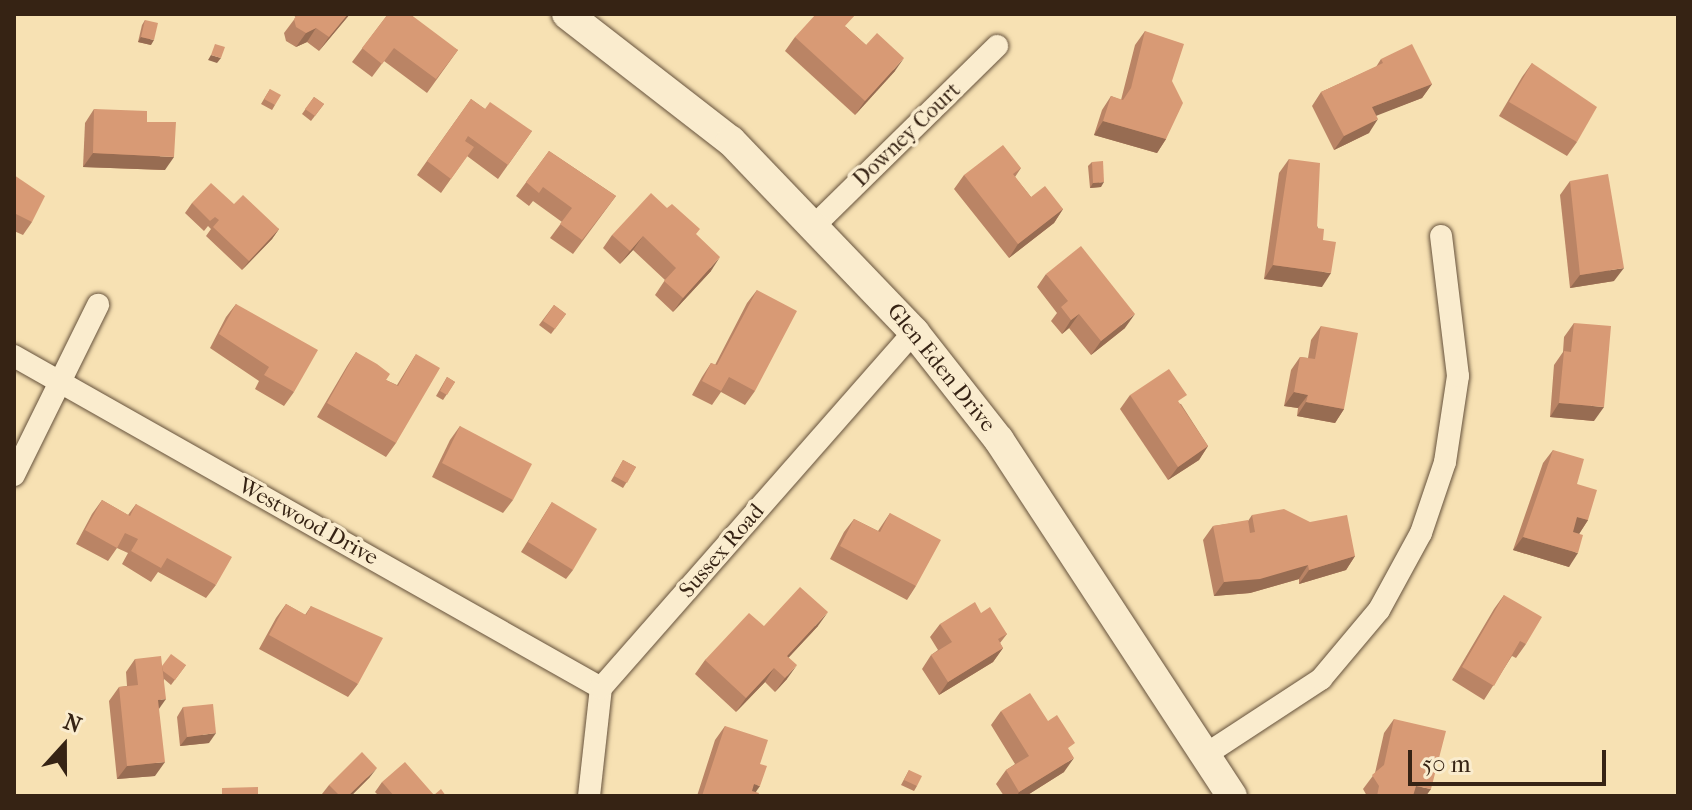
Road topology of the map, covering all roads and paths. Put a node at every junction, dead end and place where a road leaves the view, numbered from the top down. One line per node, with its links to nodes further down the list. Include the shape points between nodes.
1 (567, 14): 3 (main road, Glen Eden Drive, via 731,141)
2 (997, 46): 3 (street, Downey Court)
3 (816, 224): 6 (main road, Glen Eden Drive)
4 (1441, 236): 11 (street, via 1458,376 1445,462 1421,533 1379,610 1321,679)
5 (98, 305): 8 (street)
6 (914, 332): 10 (street, Sussex Road); 11 (main road, Glen Eden Drive, via 999,440)
7 (14, 356): 8 (street, Westwood Drive)
8 (59, 382): 9 (street); 10 (street, Westwood Drive)
9 (14, 475)
10 (601, 688): 12 (street)
11 (1205, 755): 13 (main road, Glen Eden Drive)
12 (589, 796)
13 (1232, 796)

